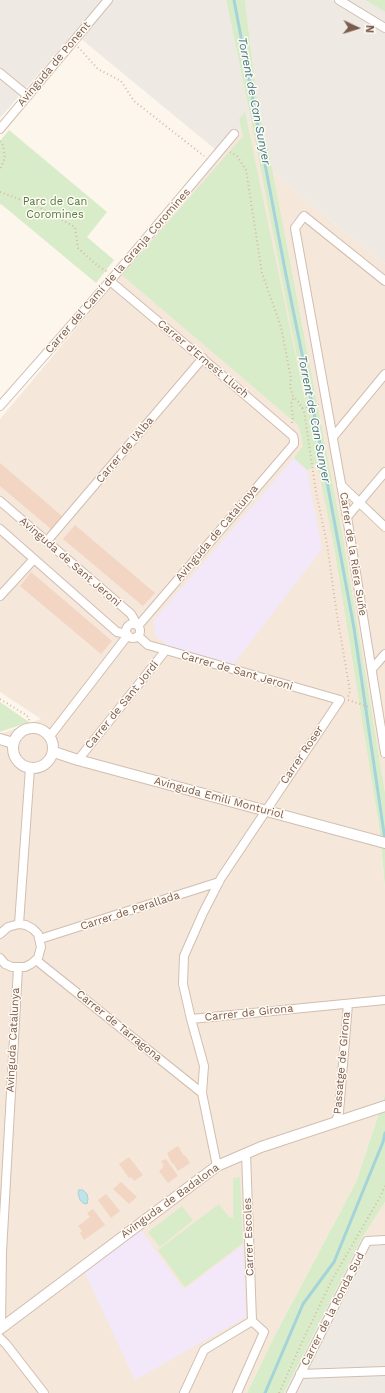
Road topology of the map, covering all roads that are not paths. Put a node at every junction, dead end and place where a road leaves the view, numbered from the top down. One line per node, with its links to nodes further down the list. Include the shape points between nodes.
1 (108, 0): 5 (street, Avinguda de Ponent)
2 (339, 0): 3 (street)
3 (385, 28)
4 (0, 73): 5 (street)
5 (28, 96): 6 (street, Avinguda de Ponent)
6 (0, 129)
7 (234, 134): 8 (street, Carrer del Camí de la Granja Coromines)
8 (112, 279): 10 (street, Carrer d'Ernest Lluch); 12 (street, Carrer del Camí de la Granja Coromines)
9 (385, 281): 13 (street, Carrer de la Riera Suñe, via 304,216 295,228)
10 (203, 358): 14 (street, Carrer d'Ernest Lluch, via 293,436); 22 (street, Carrer de l'Alba)
11 (385, 374): 13 (street)
12 (0, 406)
13 (333, 437): 16 (street, Carrer de la Riera Suñe)
14 (294, 440): 25 (street, Avinguda de Catalunya, via 294,444)
15 (385, 472): 18 (street)
16 (341, 485): 18 (street); 19 (street, Carrer de la Riera Suñe)
17 (0, 501): 22 (street, Avinguda de Sant Jeroni)
18 (359, 503): 19 (street); 20 (street)
19 (347, 517): 30 (street, Carrer de la Riera Suñe)
20 (385, 527)
21 (0, 529): 23 (street, Avinguda de Sant Jeroni)
22 (46, 542): 25 (street, Avinguda de Sant Jeroni, via 131,614)
23 (34, 559): 24 (street); 26 (street, Avinguda de Sant Jeroni, via 117,632)
24 (0, 596)
25 (138, 626): 26 (street, via 129,625 126,630); 27 (street)
26 (128, 635): 27 (street, via 133,638); 33 (street)
27 (138, 636): 28 (street, Carrer de Sant Jeroni, via 148,645)
28 (166, 650): 31 (street, Carrer de Sant Jeroni); 38 (street, Carrer de Sant Jordi)
29 (385, 654): 30 (street)
30 (372, 669): 32 (street, Carrer de la Riera Suñe)
31 (340, 700): 40 (street, Carrer Roser)
32 (379, 710): 37 (street, Carrer de la Riera Suñe)
33 (50, 736): 35 (street, via 39,728 29,728 19,734); 36 (street)
34 (0, 739): 35 (street)
35 (13, 743): 39 (street, via 16,759)
36 (54, 752): 38 (street, Avinguda Emili Monturiol); 39 (street, via 43,766)
37 (385, 753)
38 (78, 760): 40 (street, Avinguda Emili Monturiol)
39 (30, 768): 43 (street)
40 (265, 811): 41 (street, Avinguda Emili Monturiol); 42 (street, Carrer Roser)
41 (382, 842)
42 (219, 882): 45 (street, Carrer de Perallada); 51 (street, Carrer Roser, via 184,956 183,984)
43 (19, 924): 44 (street, via 8,927); 45 (street, via 33,929)
44 (0, 934)
45 (40, 939): 47 (street, via 41,947)
46 (0, 958): 48 (street, via 5,964)
47 (36, 960): 48 (street, via 26,967); 52 (street, Carrer de Tarragona)
48 (18, 968): 58 (street, Avinguda Catalunya)
49 (385, 1000): 50 (street, Carrer de Girona)
50 (348, 1004): 51 (street, Carrer de Girona); 54 (street, Passatge de Girona)
51 (191, 1019): 52 (street, Carrer de Girona, via 204,1066)
52 (202, 1093): 56 (street, Carrer de Girona)
53 (385, 1106): 54 (street, Avinguda de Badalona)
54 (336, 1122): 55 (street, Avinguda de Badalona)
55 (246, 1153): 56 (street, Avinguda de Badalona); 59 (street, Carrer Escoles)
56 (217, 1166): 60 (street, Avinguda de Badalona)
57 (385, 1240): 62 (street, Carrer de la Ronda Sud, via 367,1241)
58 (1, 1252): 60 (street, Avinguda Catalunya)
59 (252, 1321): 64 (street, via 204,1350); 65 (street, via 264,1332)
60 (0, 1332): 63 (street, via 6,1344)
61 (385, 1371): 62 (street)
62 (300, 1374): 66 (street, Carrer de la Ronda Sud)
63 (44, 1393)
64 (184, 1393)
65 (237, 1393)
66 (291, 1393)

